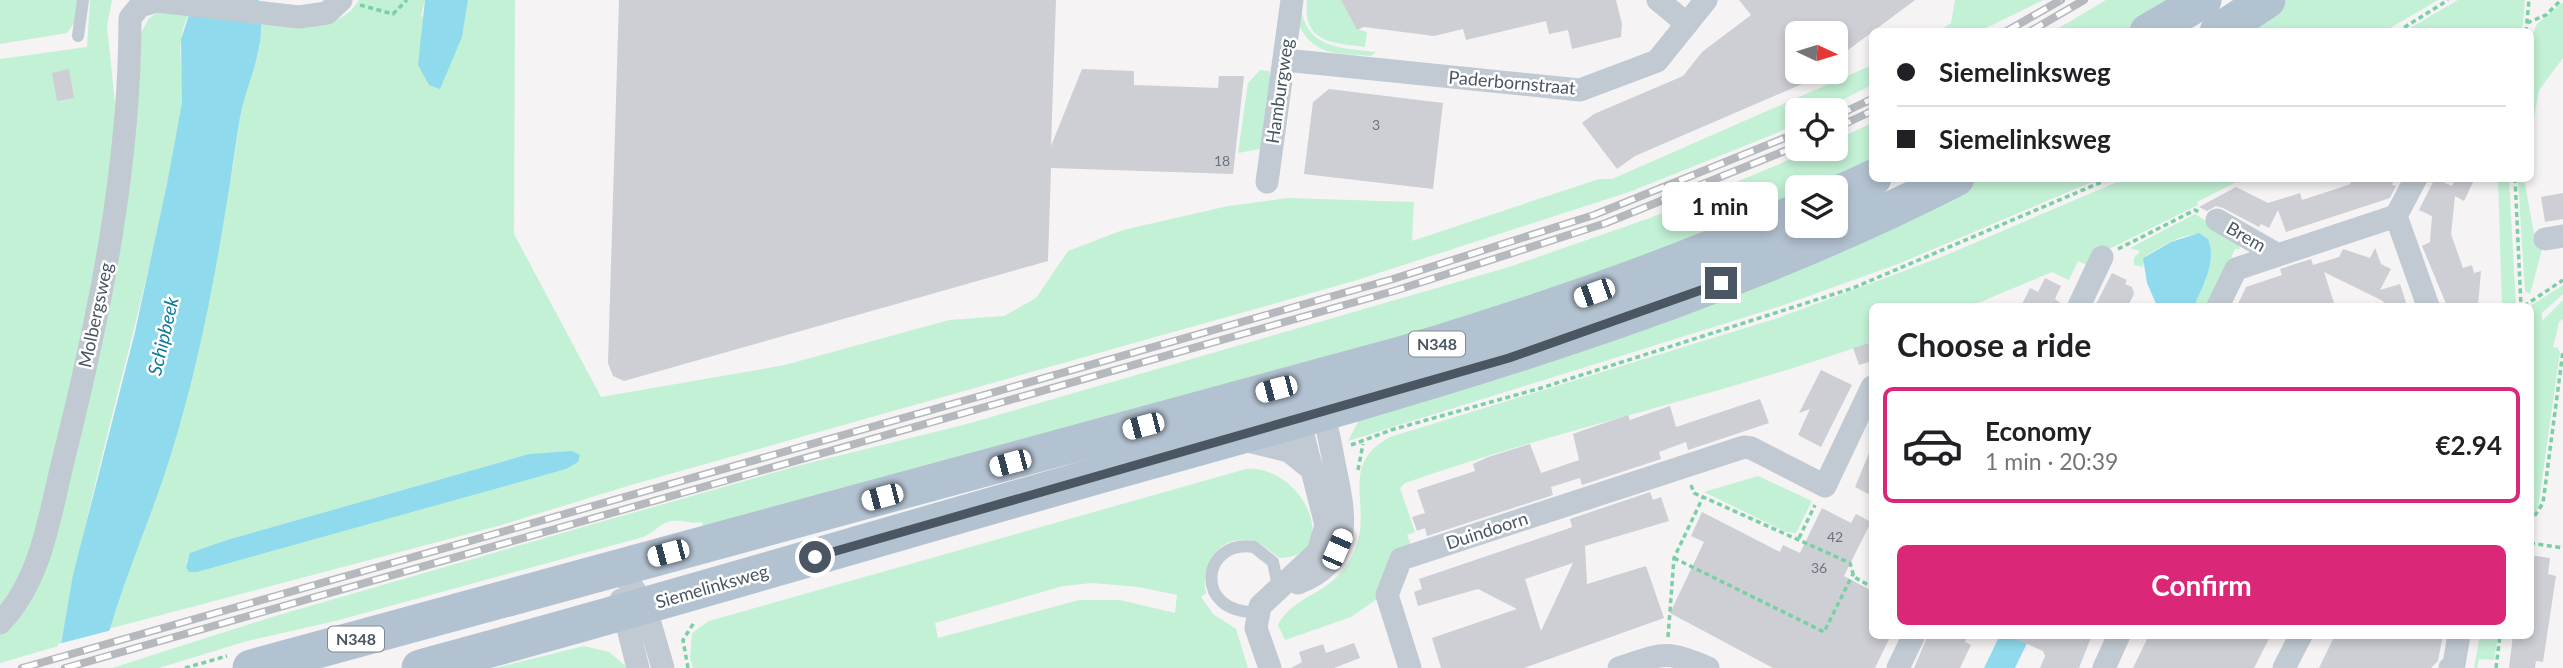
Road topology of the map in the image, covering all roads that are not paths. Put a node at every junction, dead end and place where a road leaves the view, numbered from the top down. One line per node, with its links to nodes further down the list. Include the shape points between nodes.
1 (83, 0): 12 (lane)
2 (1292, 0): 13 (street, Hamburgweg)
3 (1658, 0): 9 (street)
4 (1706, 0): 9 (street, Paderbornstraat)
5 (2203, 0): 10 (main road)
6 (2267, 0): 11 (main road)
7 (149, 1): 8 (street, Molbergsweg, via 318,16); 36 (street, Molbergsweg, via 130,18 117,205 80,393 36,564 21,597)
8 (346, 1)
9 (1687, 24): 13 (street, Paderbornstraat, via 1657,61 1580,90)
10 (2155, 28)
11 (2224, 28)
12 (78, 36)
13 (1285, 60): 15 (street, Hamburgweg)
14 (1869, 180): 18 (main road)
15 (1266, 182)
16 (1947, 182): 29 (main road, Siemelinksweg / N348, via 1810,246 1637,315 1509,358)
17 (2414, 182): 19 (street)
18 (1848, 189)
19 (2396, 216): 22 (street, Brem); 26 (street)
20 (1785, 217): 27 (main road, N348, via 1691,257 1506,323)
21 (2217, 220): 22 (street, Brem)
22 (2278, 255): 25 (street, via 2236,269)
23 (2102, 257): 24 (street)
24 (2080, 303)
25 (2219, 303)
26 (2427, 303)
27 (1302, 382): 29 (street); 32 (main road, N348)
28 (1869, 393): 47 (street, Duindoorn, via 1825,486 1744,447 1401,559 1387,595)
29 (1311, 415): 30 (main road, Siemelinksweg / N348); 31 (street); 33 (street, via 1343,507 1343,535 1330,564 1301,583)
30 (1233, 438): 31 (street, via 1281,447); 34 (main road, Siemelinksweg / N348)
31 (1310, 468): 33 (street, via 1326,525 1324,538 1307,563)
32 (618, 566): 34 (street); 41 (main road, N348)
33 (1278, 586): 35 (street); 35 (lane, via 1277,569 1262,550 1238,546 1218,559 1211,582 1216,598 1228,609)
34 (634, 609): 42 (main road, Siemelinksweg / N348); 44 (street); 45 (street)
35 (1258, 612): 46 (street, via 1256,628)
36 (0, 623)
37 (1912, 639): 50 (street)
38 (2117, 639): 51 (street)
39 (2299, 639): 52 (street)
40 (2458, 639): 53 (street)
41 (244, 661)
42 (457, 662): 43 (main road, Siemelinksweg / N348)
43 (420, 668)
44 (638, 668)
45 (663, 668)
46 (1270, 668)
47 (1410, 668)
48 (1619, 668): 49 (street, via 1666,653)
49 (1708, 668)
50 (1898, 668)
51 (2104, 668)
52 (2284, 668)
53 (2450, 668)

